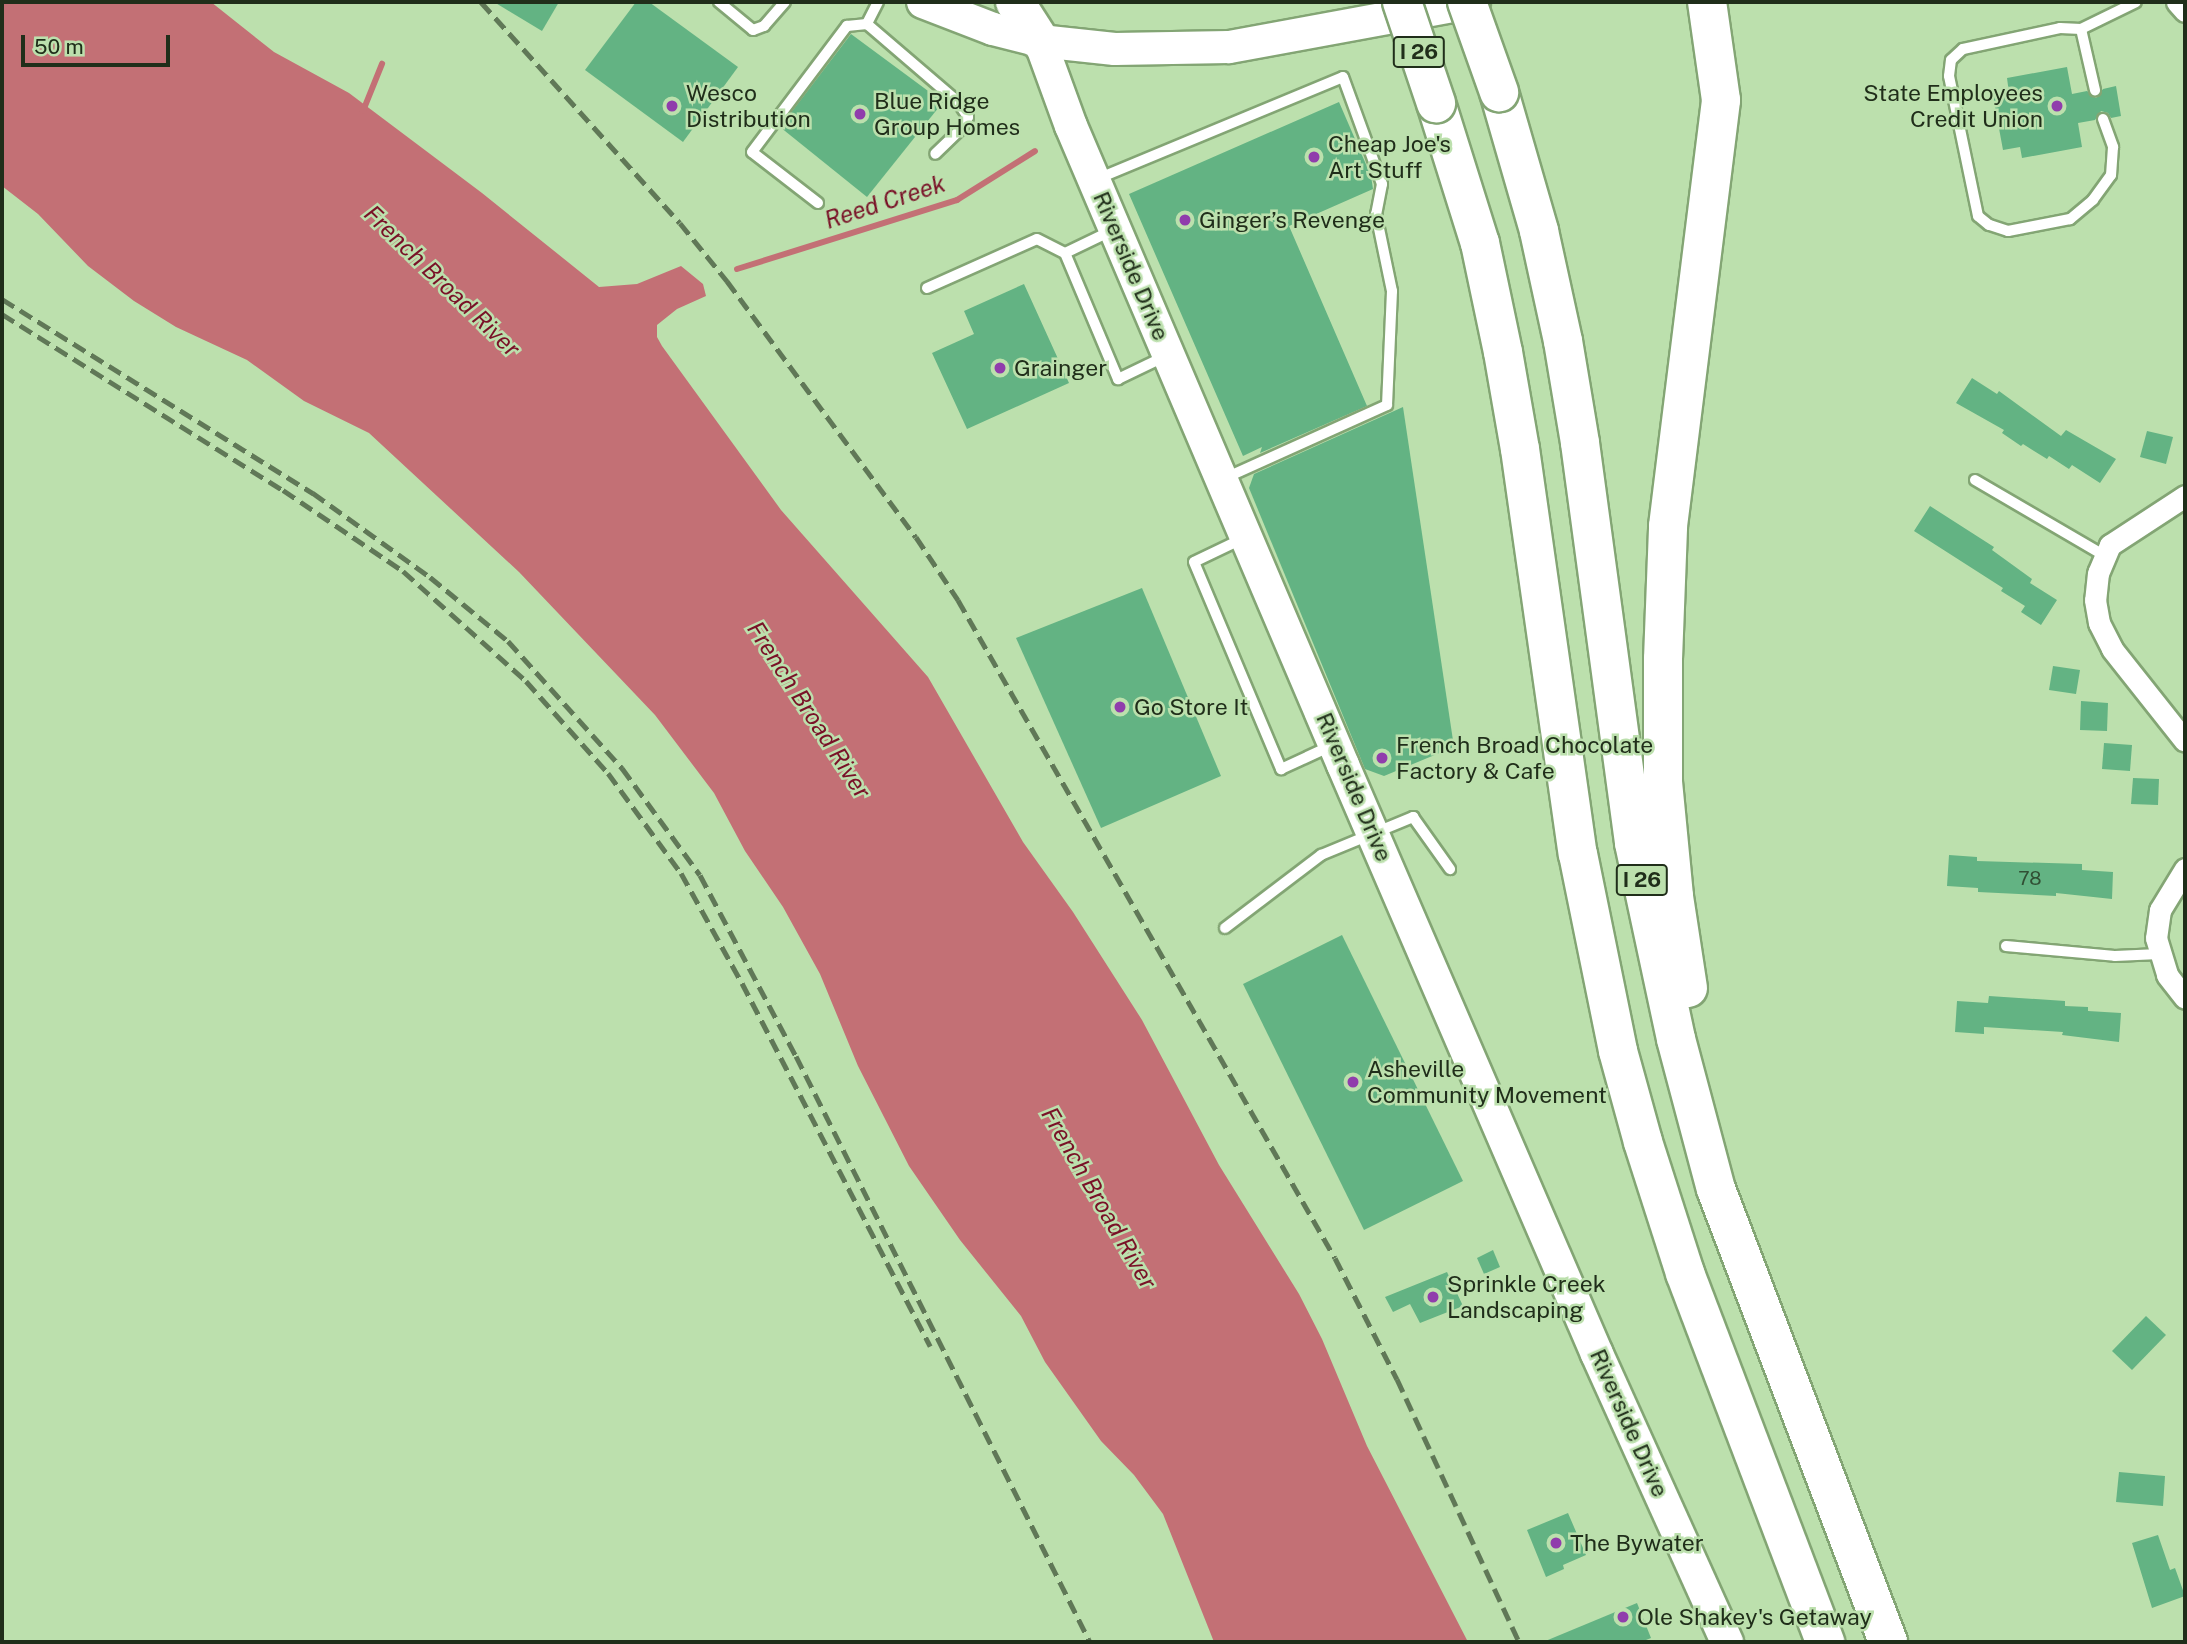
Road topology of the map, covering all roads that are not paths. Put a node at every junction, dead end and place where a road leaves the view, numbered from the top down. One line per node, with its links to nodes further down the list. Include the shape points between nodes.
1 (719, 2): 2 (lane, via 753,30 764,26)
2 (785, 2)
3 (878, 2): 14 (lane)
4 (923, 2): 16 (main road)
5 (1014, 2): 16 (highway)
6 (1042, 2): 16 (highway)
7 (1402, 2): 42 (highway, I 26, bridge, via 1480,243 1503,352 1578,854 1618,1051 1685,1273)
8 (1467, 2): 40 (highway, I 26, bridge, via 1499,92 1539,231 1563,341 1634,844 1657,958 1716,1189)
9 (1474, 2): 16 (main road, via 1229,47 1115,49)
10 (1707, 2): 40 (highway, via 1721,100 1668,526 1663,782 1690,1000 1716,1120 1773,1312)
11 (2136, 2): 15 (lane)
12 (2177, 2): 13 (street)
13 (2185, 11)
14 (867, 24): 19 (lane, via 958,102 968,117); 21 (lane, via 847,26 752,152)
15 (2081, 29): 17 (lane); 18 (lane, via 2060,28 1964,49 1951,60 1948,76 1978,216 2008,231 2070,219 2093,200 2111,175 2113,147)
16 (1040, 41): 20 (main road, Riverside Drive)
17 (2095, 90)
18 (2103, 119)
19 (934, 154)
20 (1094, 180): 22 (main road, Riverside Drive); 26 (lane, via 1343,77 1382,184 1376,214 1392,291 1387,405)
21 (818, 203)
22 (1116, 229): 23 (lane); 25 (main road, Riverside Drive)
23 (1065, 253): 24 (lane, via 1037,239); 25 (lane, via 1118,379)
24 (927, 288)
25 (1168, 354): 26 (main road, Riverside Drive)
26 (1222, 480): 29 (main road, Riverside Drive)
27 (1975, 480): 30 (lane)
28 (2185, 496): 30 (street, via 2110,545)
29 (1247, 537): 32 (main road, Riverside Drive); 32 (lane, via 1194,562 1281,769)
30 (2105, 556): 31 (street, via 2095,600 2099,624 2112,649)
31 (2185, 741)
32 (1336, 744): 33 (main road, Riverside Drive)
33 (1372, 832): 34 (lane, via 1413,817); 36 (lane, via 1321,855); 41 (main road, Riverside Drive)
34 (1450, 869)
35 (2185, 869): 38 (street, via 2160,911)
36 (1225, 928)
37 (2006, 946): 38 (lane, via 2115,956)
38 (2159, 954): 39 (street, via 2167,975)
39 (2185, 998)
40 (1772, 1339): 43 (highway, I 26)
41 (1727, 1642)
42 (1825, 1642)
43 (1888, 1642)

